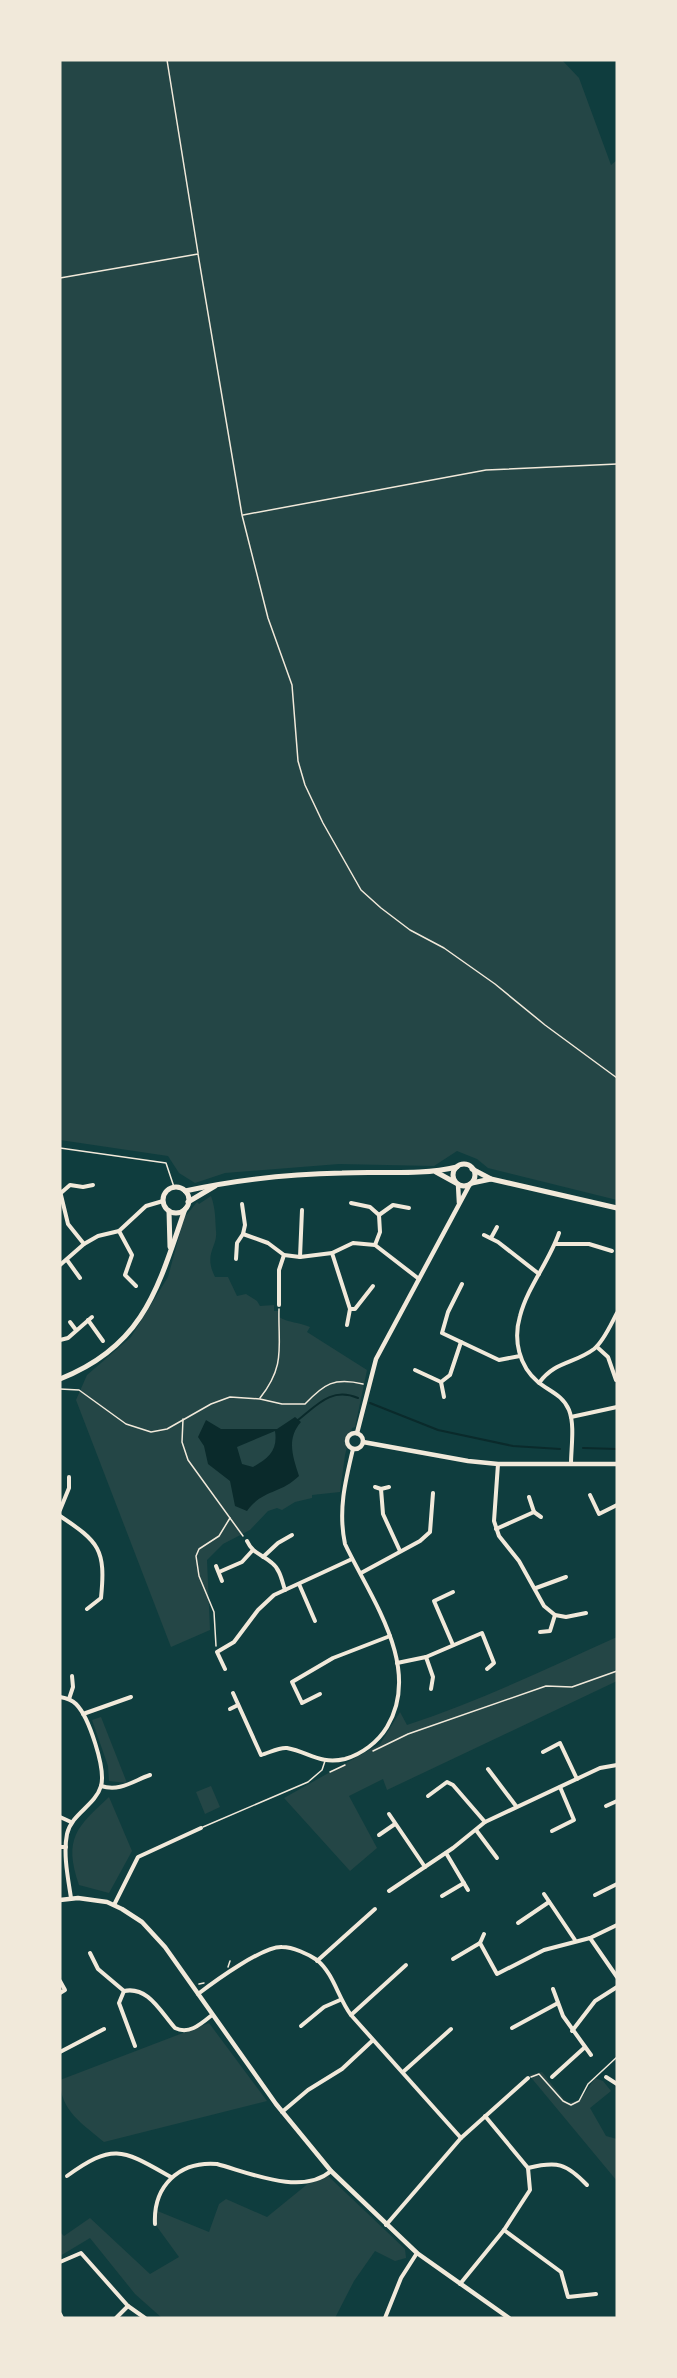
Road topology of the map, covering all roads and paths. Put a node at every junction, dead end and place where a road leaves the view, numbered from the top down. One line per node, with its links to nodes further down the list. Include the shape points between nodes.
1 (167, 60): 2 (path)
2 (198, 254): 3 (path); 5 (path)
3 (60, 278)
4 (617, 464): 5 (path, via 486,470)
5 (243, 515): 6 (path, via 268,618 292,685 298,761 305,785 361,890 410,930 444,948 495,984)
6 (617, 1078)
7 (60, 1148): 16 (lane, via 166,1163)
8 (457, 1167): 9 (main road, via 463,1164); 10 (main road); 14 (main road, via 453,1173)
9 (472, 1168): 11 (main road); 12 (main road)
10 (436, 1172): 13 (main road, via 340,1173); 14 (main road)
11 (491, 1179): 12 (main road); 25 (main road)
12 (471, 1183): 14 (main road); 22 (street)
13 (219, 1184): 17 (main road); 20 (main road)
14 (458, 1184): 22 (street)
15 (93, 1185): 18 (street, via 70,1185)
16 (174, 1187): 17 (main road); 19 (main road, via 165,1192)
17 (185, 1191): 20 (main road)
18 (61, 1192): 36 (street, via 68,1224)
19 (163, 1201): 28 (main road); 31 (street, via 146,1206)
20 (188, 1202): 26 (main road)
21 (351, 1203): 29 (street, via 370,1207)
22 (459, 1203): 49 (street)
23 (242, 1204): 33 (street)
24 (409, 1208): 29 (street, via 393,1205)
25 (617, 1208)
26 (185, 1209): 28 (main road); 41 (main road)
27 (302, 1210): 43 (street)
28 (169, 1211): 41 (main road)
29 (379, 1215): 38 (street, via 380,1232)
30 (497, 1227): 35 (street)
31 (119, 1231): 36 (street); 51 (street, via 132,1255 126,1275)
32 (559, 1233): 37 (street)
33 (243, 1234): 42 (street, via 268,1243); 44 (street, via 237,1244)
34 (484, 1236): 35 (street)
35 (491, 1238): 47 (street)
36 (84, 1244): 45 (street)
37 (555, 1244): 39 (street, via 589,1244); 47 (street)
38 (375, 1245): 40 (street, via 353,1243); 49 (street)
39 (612, 1251)
40 (332, 1253): 43 (street); 54 (street)
41 (169, 1255): 65 (main road, via 158,1289 127,1336 86,1368)
42 (284, 1255): 43 (street); 53 (street, via 279,1270)
43 (300, 1257)
44 (236, 1259)
45 (67, 1260): 46 (street); 48 (street)
46 (60, 1265)
47 (539, 1274): 63 (street, via 520,1316 516,1337)
48 (80, 1278)
49 (419, 1279): 76 (street, via 376,1359)
50 (462, 1284): 61 (street, via 442,1334)
51 (136, 1286)
52 (373, 1286): 54 (street, via 356,1309)
53 (279, 1305): 72 (path, via 278,1360 272,1383)
54 (350, 1309): 57 (street)
55 (617, 1313): 62 (street)
56 (70, 1323): 58 (street)
57 (347, 1325)
58 (76, 1330): 59 (street); 60 (street, via 90,1319)
59 (60, 1341)
60 (104, 1341)
61 (461, 1342): 63 (street, via 499,1360); 67 (street, via 450,1375)
62 (597, 1347): 66 (street, via 608,1357); 68 (street, via 580,1358 556,1365)
63 (519, 1356): 68 (street)
64 (415, 1370): 67 (street)
65 (60, 1379)
66 (616, 1380)
67 (441, 1382): 71 (street)
68 (539, 1383): 74 (street, via 564,1401)
69 (364, 1384): 72 (path, via 328,1383 305,1404)
70 (60, 1389): 75 (path, via 80,1390 126,1424 151,1432 167,1429)
71 (444, 1396)
72 (260, 1399): 75 (path, via 230,1397)
73 (617, 1407): 74 (street)
74 (571, 1417): 80 (street)
75 (183, 1418): 94 (path, via 182,1442 188,1460)
76 (357, 1433): 77 (street); 78 (street, via 346,1439)
77 (363, 1442): 78 (street); 79 (street)
78 (352, 1449): 101 (street, via 340,1513)
79 (498, 1464): 80 (street); 95 (street)
80 (571, 1464): 81 (street)
81 (617, 1464)
82 (69, 1478): 90 (street)
83 (375, 1486): 85 (street)
84 (389, 1486): 85 (street)
85 (381, 1489): 99 (street, via 383,1514)
86 (433, 1493): 99 (street, via 430,1532)
87 (590, 1495): 89 (street, via 600,1515)
88 (529, 1497): 91 (street)
89 (617, 1505)
90 (60, 1510)
91 (534, 1512): 93 (street); 95 (street)
92 (60, 1516): 111 (street, via 91,1538 98,1551 101,1598)
93 (542, 1517)
94 (230, 1518): 97 (path); 118 (path, via 219,1536 199,1549 196,1556 199,1576 214,1612)
95 (496, 1529): 108 (street)
96 (292, 1535): 100 (street)
97 (247, 1541): 98 (street)
98 (252, 1551): 100 (street); 103 (street, via 242,1562)
99 (400, 1551): 104 (street)
100 (263, 1557): 109 (street, via 278,1569)
101 (352, 1559): 104 (street); 107 (street)
102 (216, 1566): 103 (street)
103 (219, 1572): 106 (street)
104 (361, 1573): 116 (street)
105 (566, 1577): 108 (street)
106 (222, 1581)
107 (300, 1584): 109 (street); 114 (street)
108 (536, 1588): 113 (street, via 544,1606)
109 (285, 1590): 118 (street, via 273,1595 234,1642)
110 (453, 1592): 117 (street, via 434,1601)
111 (87, 1610)
112 (586, 1613): 113 (street, via 566,1617)
113 (555, 1614): 115 (street, via 549,1631)
114 (315, 1621)
115 (540, 1632)
116 (390, 1636): 120 (street); 125 (street, via 333,1658)
117 (453, 1645): 119 (street); 122 (street, via 482,1634 494,1663)
118 (217, 1652): 121 (street)
119 (426, 1657): 120 (street); 127 (street, via 433,1677)
120 (397, 1663): 140 (street, via 399,1694 384,1732 367,1749 344,1759)
121 (225, 1669)
122 (487, 1669)
123 (617, 1671): 138 (path, via 572,1687 546,1686 408,1734)
124 (72, 1676): 132 (street)
125 (292, 1682): 126 (street); 133 (street)
126 (284, 1683)
127 (431, 1689)
128 (233, 1693): 134 (street)
129 (320, 1695): 133 (street)
130 (60, 1697): 132 (street)
131 (131, 1697): 137 (street)
132 (69, 1699): 137 (street)
133 (302, 1702): 136 (street)
134 (238, 1705): 135 (street); 140 (street, via 261,1755 285,1748)
135 (230, 1709)
136 (306, 1709)
137 (83, 1714): 147 (street, via 103,1770)
138 (370, 1752)
139 (543, 1752): 146 (street, via 560,1743)
140 (325, 1760): 158 (lane, via 322,1770 308,1782)
141 (350, 1762): 144 (path)
142 (617, 1765): 146 (street)
143 (488, 1769): 151 (street)
144 (330, 1772)
145 (150, 1775): 147 (street, via 123,1787)
146 (577, 1779): 148 (street)
147 (101, 1786): 155 (street)
148 (560, 1787): 151 (street); 160 (street, via 574,1820)
149 (428, 1796): 156 (street, via 447,1782)
150 (617, 1801): 152 (street)
151 (516, 1806): 156 (street)
152 (606, 1806)
153 (389, 1814): 157 (street)
154 (60, 1817): 155 (street)
155 (71, 1822): 163 (street)
156 (485, 1822): 159 (street)
157 (395, 1824): 161 (street); 166 (street)
158 (201, 1828): 177 (street, via 138,1857)
159 (476, 1830): 164 (street); 165 (street)
160 (552, 1831)
161 (379, 1835)
162 (60, 1847): 163 (street)
163 (66, 1847): 174 (street)
164 (446, 1853): 166 (street); 167 (street)
165 (497, 1858)
166 (425, 1867): 170 (street)
167 (464, 1883): 169 (street); 173 (street)
168 (617, 1884): 172 (street)
169 (468, 1890)
170 (388, 1891)
171 (544, 1894): 176 (street)
172 (596, 1895)
173 (442, 1896)
174 (71, 1898): 175 (street); 177 (street)
175 (60, 1900)
176 (549, 1902): 179 (street); 183 (street)
177 (114, 1905): 195 (street, via 149,1930)
178 (375, 1909): 187 (street)
179 (518, 1923)
180 (617, 1924): 182 (street)
181 (484, 1934): 184 (street)
182 (590, 1938): 183 (street); 189 (street)
183 (575, 1940): 184 (street, via 544,1950 497,1974)
184 (480, 1943): 186 (street)
185 (90, 1953): 193 (street, via 98,1969)
186 (453, 1959)
187 (317, 1961): 195 (street, via 281,1946 266,1951); 196 (street, via 333,1981)
188 (406, 1965): 199 (street)
189 (617, 1977)
190 (60, 1981): 194 (street, via 65,1990)
191 (617, 1987): 204 (street, via 595,2001)
192 (553, 1989): 197 (street)
193 (124, 1990): 198 (street, via 135,1988 144,1992 180,2031 195,2027); 206 (street, via 119,2003)
194 (60, 1993)
195 (198, 1994): 198 (street)
196 (340, 2000): 199 (street); 200 (street, via 324,2007)
197 (558, 2003): 201 (street); 204 (street)
198 (212, 2015): 216 (street)
199 (351, 2015): 205 (street)
200 (301, 2026)
201 (512, 2028)
202 (104, 2029): 208 (street)
203 (451, 2029): 211 (street)
204 (572, 2031): 207 (street)
205 (372, 2041): 211 (street); 216 (street, via 342,2069)
206 (135, 2046)
207 (584, 2048): 209 (street); 213 (street)
208 (60, 2052)
209 (591, 2055)
210 (617, 2057): 214 (path, via 588,2084 579,2101 571,2104 563,2101 539,2074)
211 (403, 2072): 218 (street)
212 (606, 2076): 215 (street)
213 (552, 2077)
214 (528, 2078): 217 (street)
215 (617, 2084)
216 (282, 2112): 220 (street)
217 (485, 2116): 218 (street); 219 (street)
218 (461, 2138): 225 (street)
219 (528, 2168): 223 (street, via 560,2164 573,2170); 226 (street, via 530,2190)
220 (331, 2171): 222 (street, via 315,2181 299,2184 204,2163 185,2167); 225 (street)
221 (67, 2176): 222 (street, via 93,2158 110,2153 128,2155)
222 (171, 2177): 224 (street, via 156,2205)
223 (587, 2185)
224 (156, 2224)
225 (386, 2225): 227 (street)
226 (504, 2230): 229 (street); 230 (street, via 561,2272 568,2297)
227 (417, 2253): 229 (street); 236 (street)
228 (60, 2262): 231 (street, via 81,2253)
229 (459, 2284): 237 (street)
230 (596, 2294)
231 (128, 2306): 234 (street); 235 (street)
232 (60, 2314): 233 (street)
233 (62, 2318)
234 (116, 2318)
235 (145, 2318)
236 (385, 2318)
237 (509, 2318)

